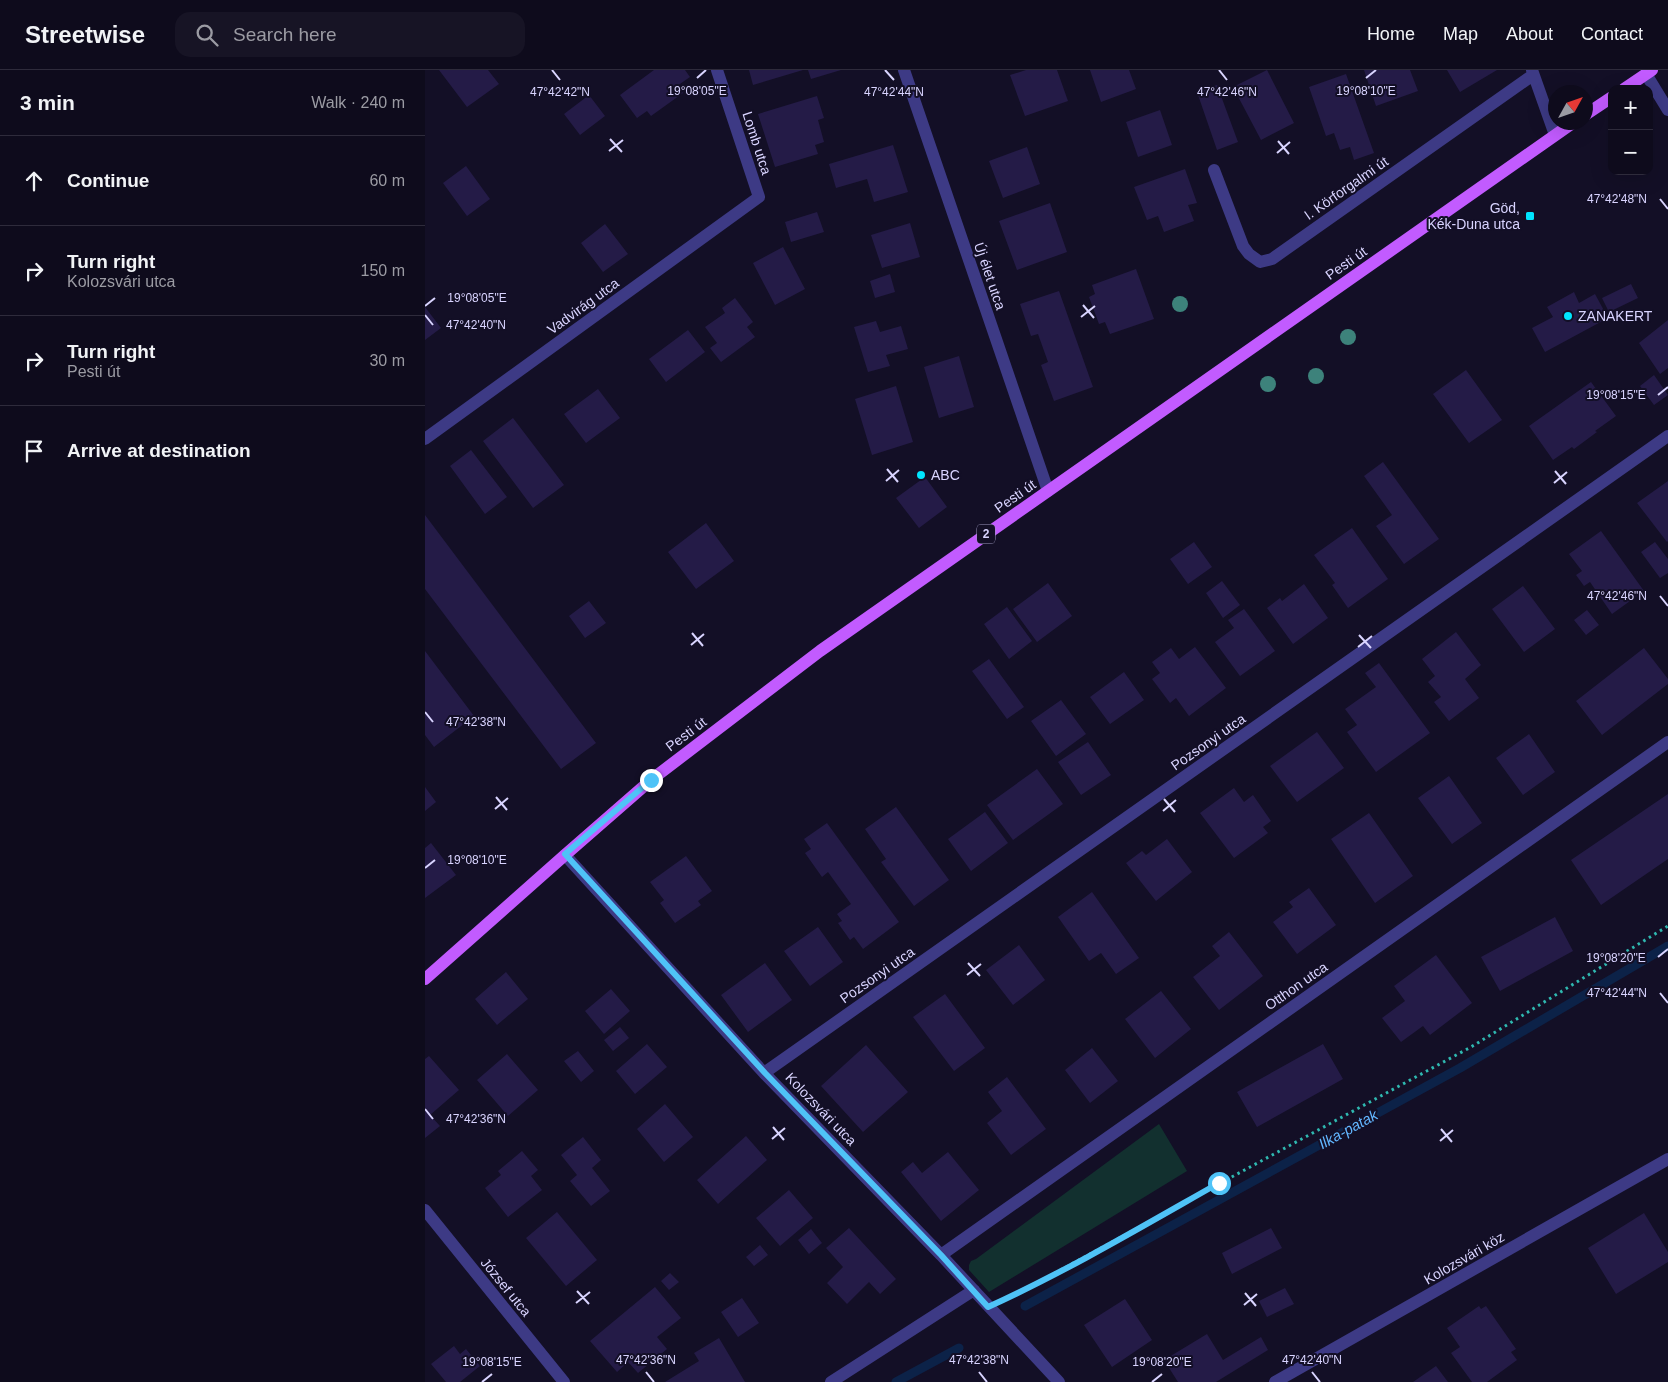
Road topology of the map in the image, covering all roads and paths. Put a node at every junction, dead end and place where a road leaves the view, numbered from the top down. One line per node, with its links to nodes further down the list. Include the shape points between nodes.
1 (717, 70): 12 (street, Lomb utca)
2 (904, 70): 15 (street, Új élet utca)
3 (1532, 72): 10 (street); 11 (street, I. Körforgalmi út, via 1272,259 1260,262 1243,246)
4 (1649, 72): 5 (main road); 8 (street)
5 (1630, 85)
6 (1608, 100): 7 (main road)
7 (1593, 110)
8 (1668, 110)
9 (1562, 130): 10 (main road, Pesti út / 2)
10 (1555, 135): 15 (main road, Pesti út / 2)
11 (1214, 170)
12 (759, 197): 14 (street, Vadvirág utca)
13 (1668, 436): 20 (street, Pozsonyi utca)
14 (425, 439)
15 (1048, 491): 17 (main road, Pesti út / 2, via 819,651 651,780)
16 (1668, 742): 23 (street, Otthon utca)
17 (565, 854): 19 (main road, Pesti út / 2); 20 (street, Kolozsvári utca)
18 (1668, 926): 25 (path, via 1471,1047)
19 (425, 979)
20 (765, 1073): 23 (street, Kolozsvári utca)
21 (1668, 1159): 29 (street, Kolozsvári köz)
22 (425, 1210): 26 (street, József utca)
23 (941, 1255): 24 (street, Kolozsvári utca)
24 (974, 1290): 25 (street, Kolozsvári utca); 27 (street)
25 (990, 1309): 28 (street, Kolozsvári utca)
26 (564, 1382)
27 (831, 1382)
28 (1059, 1382)
29 (1275, 1382)

